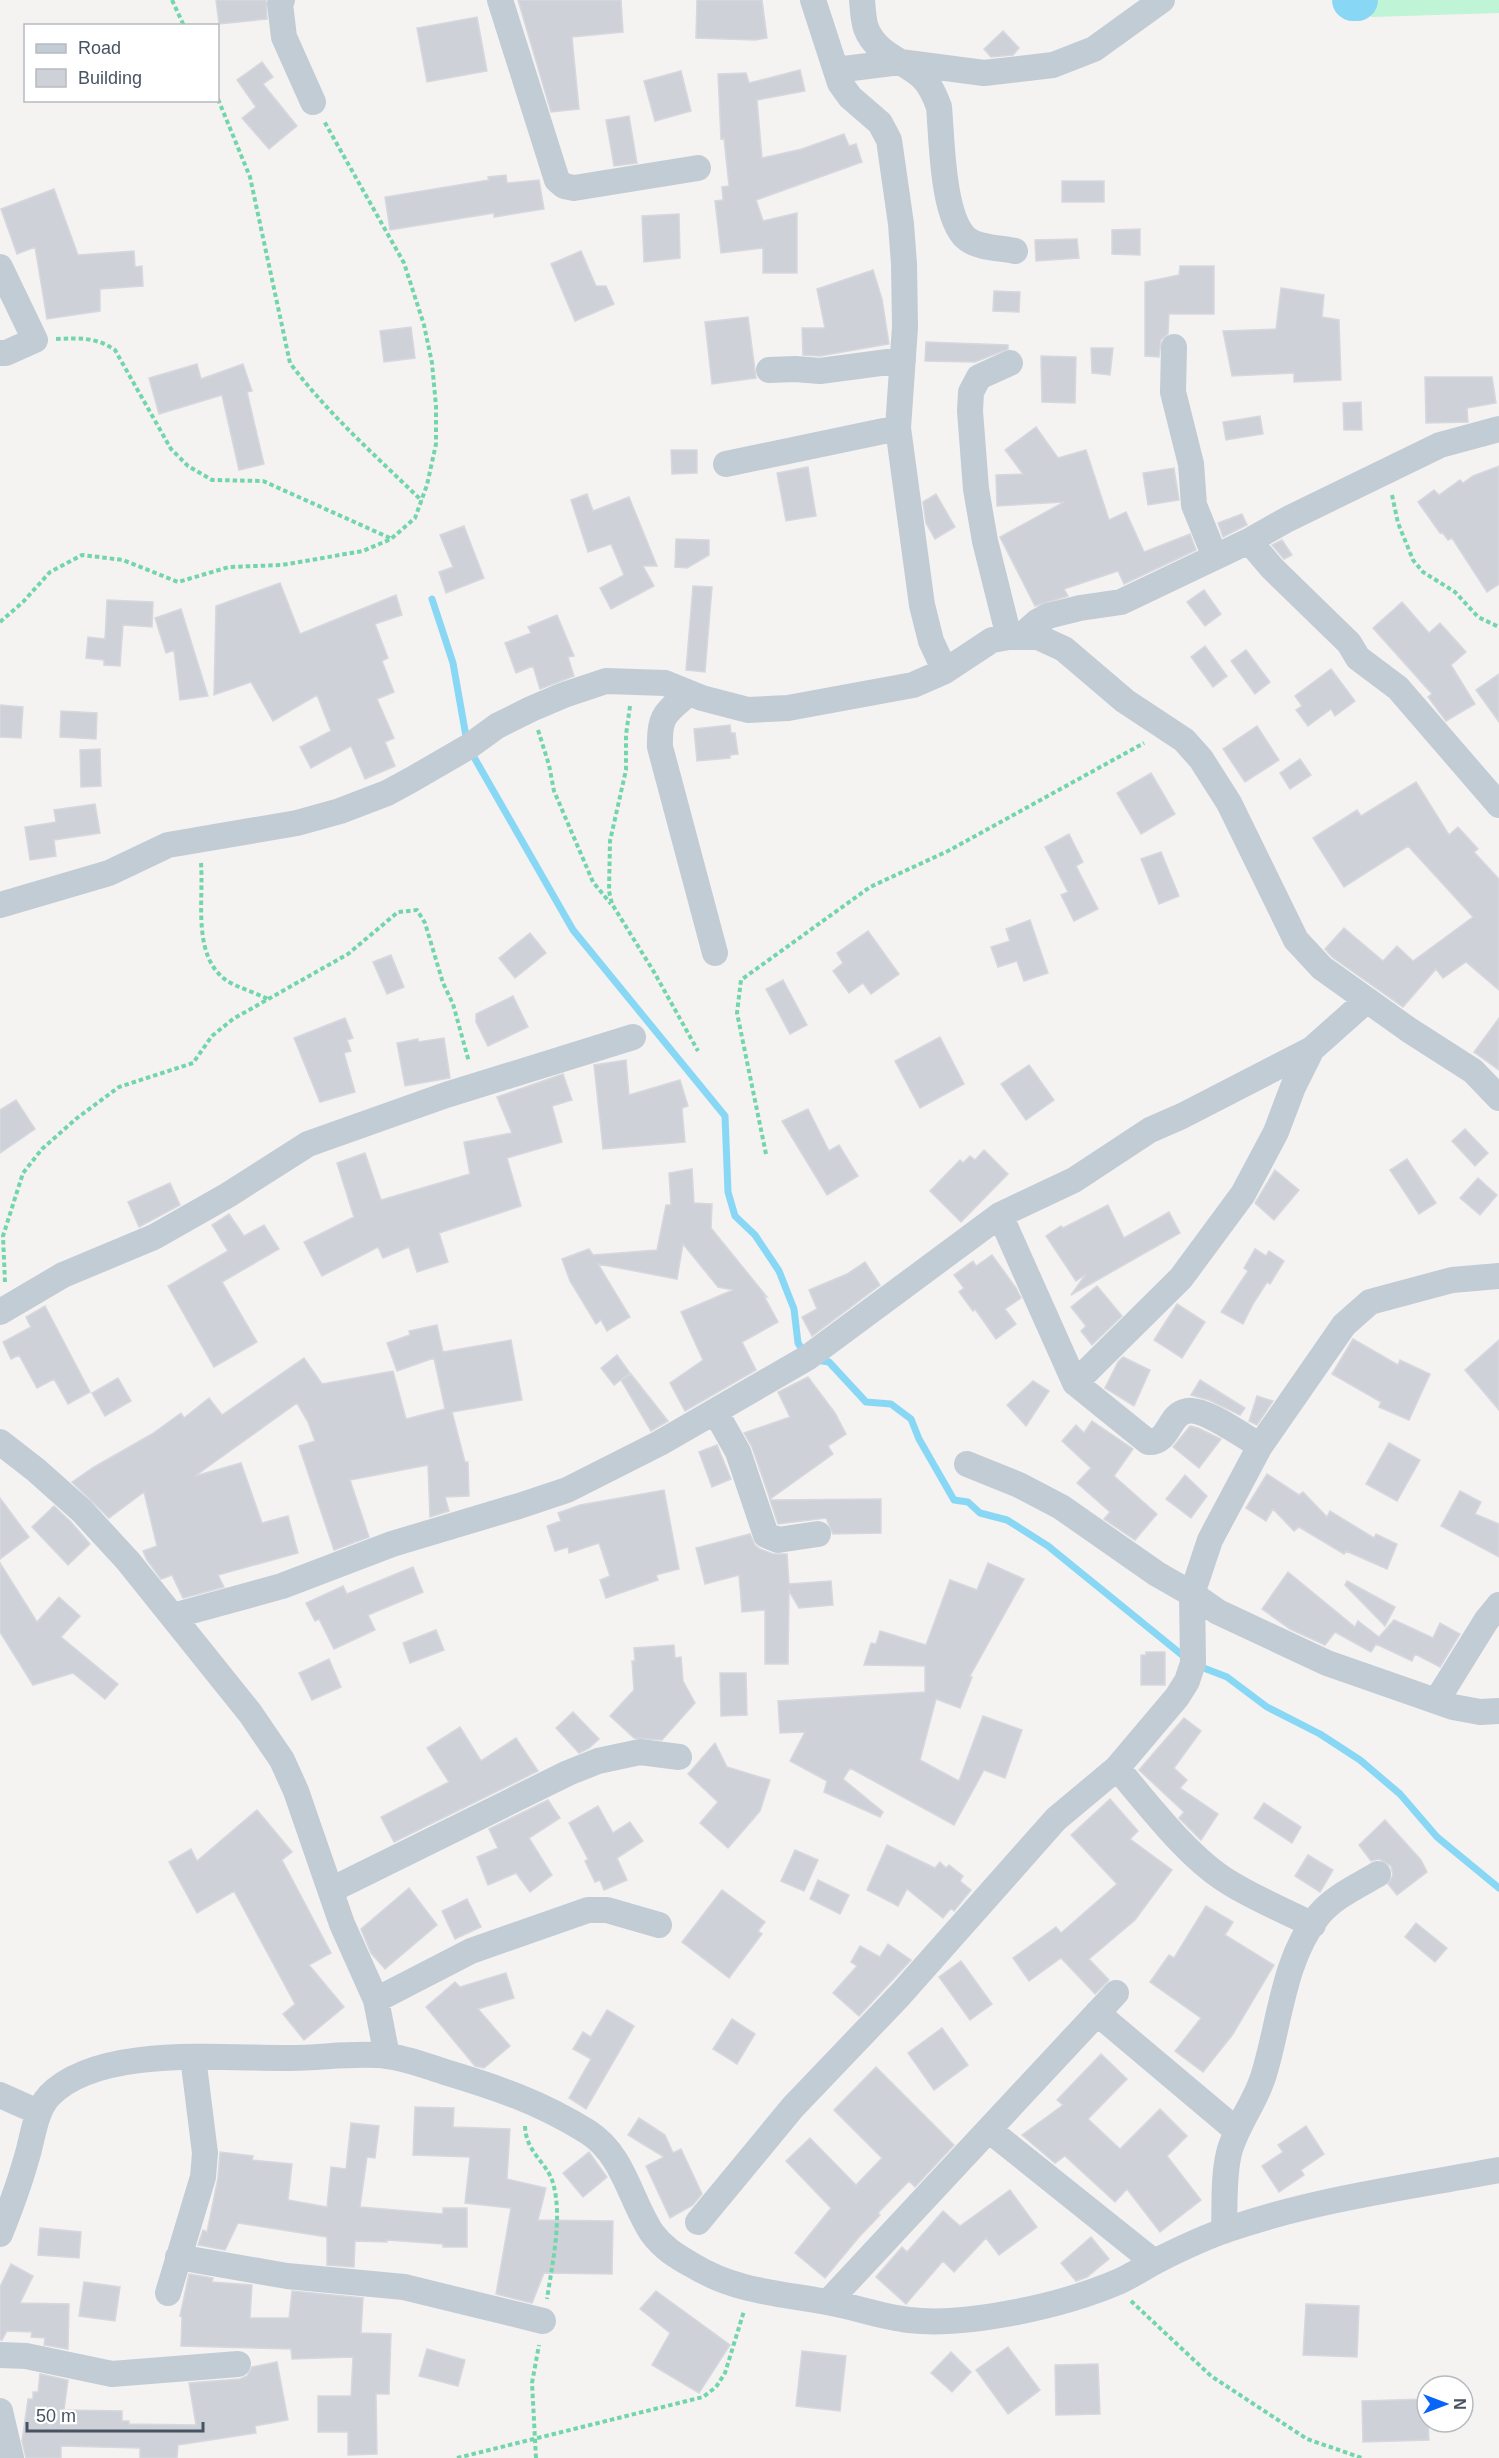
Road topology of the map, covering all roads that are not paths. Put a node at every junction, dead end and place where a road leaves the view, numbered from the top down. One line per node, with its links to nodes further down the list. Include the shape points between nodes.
1 (282, 0): 8 (street, via 284,37)
2 (500, 0): 9 (street, via 557,180 564,186 574,188)
3 (813, 0): 7 (street)
4 (862, 0): 6 (street, via 866,27 874,41)
5 (1162, 0): 6 (street, via 1094,49 1053,65 984,72)
6 (900, 62): 7 (street); 10 (street, via 922,77 935,94 949,206 966,238)
7 (836, 70): 14 (street, via 850,97 880,123 889,140 902,234)
8 (313, 102)
9 (698, 168)
10 (1015, 250)
11 (0, 267): 13 (street, via 35,340)
12 (1174, 347): 21 (street, via 1173,392 1191,464 1194,505)
13 (0, 353)
14 (903, 360): 16 (street, via 820,371); 17 (street)
15 (1010, 363): 22 (street, via 979,377 971,392 970,411 976,489 986,541)
16 (769, 370)
17 (898, 428): 19 (street); 23 (street, via 922,605 931,641)
18 (1499, 429): 20 (street, via 1440,445)
19 (726, 464)
20 (1249, 541): 21 (street); 25 (street, via 1349,643 1358,658 1398,688)
21 (1215, 557): 22 (street, via 1121,602 1048,616)
22 (1015, 637): 23 (street, via 992,640); 28 (street, via 1038,637 1064,649 1125,701 1184,740 1208,768 1228,803 1296,940 1322,968)
23 (945, 671): 24 (street, via 913,685 788,708 748,710)
24 (690, 693): 26 (street, via 665,683 606,681 531,709 387,793 340,811 297,823 168,845 109,873); 27 (street, via 667,712 660,725 660,747)
25 (1499, 805)
26 (0, 905)
27 (715, 953)
28 (1367, 1000): 30 (street); 31 (street, via 1473,1071)
29 (633, 1037): 34 (street, via 528,1068 308,1144 154,1237 63,1275)
30 (1312, 1049): 32 (street, via 1150,1130 1074,1180); 35 (street, via 1243,1194 1181,1278)
31 (1499, 1098)
32 (1000, 1215): 35 (street); 36 (street, via 807,1358)
33 (1499, 1276): 38 (street, via 1452,1280 1370,1302 1344,1325)
34 (5, 1309)
35 (1075, 1383): 38 (street, via 1148,1442 1162,1438 1179,1414 1188,1410 1227,1426)
36 (715, 1411): 40 (street, via 738,1452 766,1535 778,1540); 43 (street, via 567,1490 392,1544 282,1586)
37 (0, 1442): 43 (street, via 82,1511)
38 (1260, 1446): 41 (street, via 1210,1540)
39 (967, 1464): 41 (street, via 1051,1502)
40 (818, 1534)
41 (1192, 1594): 44 (street, via 1218,1612 1327,1663); 47 (street, via 1193,1663 1186,1681)
42 (1499, 1605): 44 (street)
43 (173, 1616): 49 (street, via 282,1760)
44 (1437, 1700): 45 (street, via 1480,1712)
45 (1499, 1711)
46 (679, 1757): 49 (street, via 640,1752 598,1761)
47 (1117, 1768): 51 (street, via 1171,1829 1228,1883); 62 (street, via 1056,1819 900,1995 793,2107)
48 (1378, 1874): 51 (street, via 1336,1899)
49 (331, 1890): 53 (street)
50 (659, 1925): 53 (street, via 607,1910 588,1910 471,1952)
51 (1312, 1925): 60 (street, via 1301,1943 1283,1998 1264,2075)
52 (1116, 1993): 54 (street)
53 (376, 2000): 55 (street)
54 (1097, 2013): 59 (street); 60 (street)
55 (387, 2056): 56 (street); 68 (street, via 525,2098 591,2134 604,2144 650,2229 667,2250 712,2277 750,2290)
56 (193, 2057): 58 (street, via 131,2061 91,2070 49,2096); 65 (street, via 205,2153 203,2177)
57 (0, 2095): 58 (street)
58 (38, 2112): 64 (street, via 26,2161)
59 (989, 2130): 66 (street); 68 (street)
60 (1236, 2130): 63 (street, via 1228,2155)
61 (1499, 2170): 63 (street, via 1290,2210)
62 (698, 2222)
63 (1224, 2230): 66 (street)
64 (0, 2234)
65 (178, 2257): 67 (street); 69 (street, via 287,2276 404,2287)
66 (1154, 2262): 68 (street, via 1113,2284 1045,2305 975,2319 909,2320)
67 (168, 2293)
68 (828, 2302)
69 (543, 2321)
70 (0, 2355): 71 (street, via 26,2356 112,2374)
71 (238, 2364)
72 (0, 2412): 73 (street)
73 (11, 2458)

